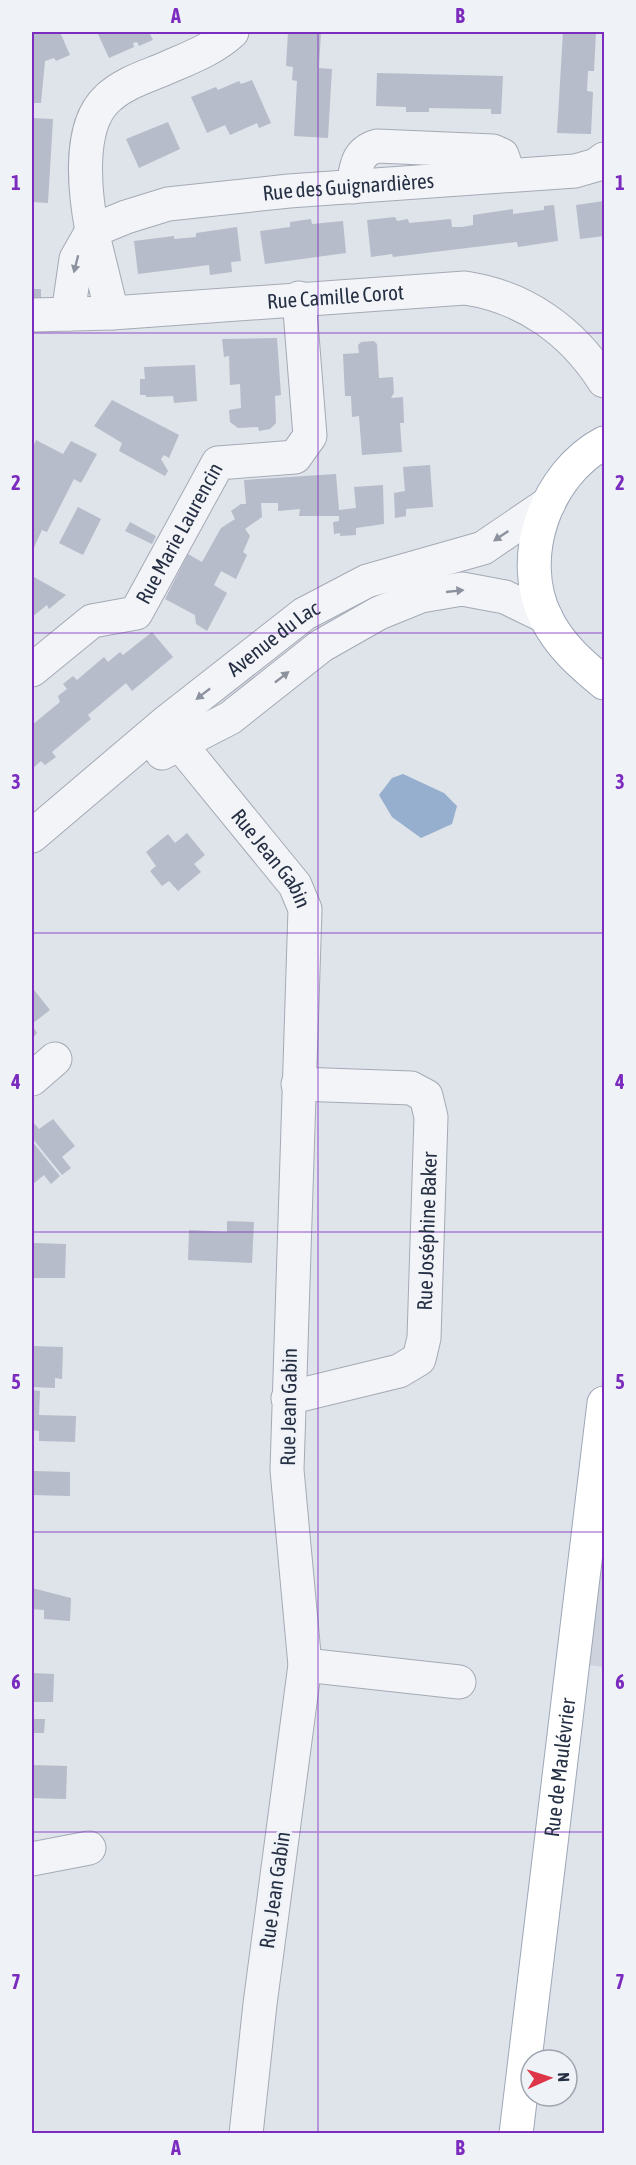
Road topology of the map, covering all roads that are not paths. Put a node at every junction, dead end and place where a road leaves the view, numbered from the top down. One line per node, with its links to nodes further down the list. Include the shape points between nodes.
1 (232, 32): 3 (street, via 215,47 135,81 107,98 91,120 85,192)
2 (604, 159): 3 (street, Rue des Guignardières, via 575,171 168,204)
3 (92, 231): 5 (street); 6 (street, one-way to 6, via 76,259)
4 (299, 298): 5 (street, Rue Camille Corot); 8 (street, Rue Camille Corot, via 465,288 492,292 523,304 559,329 587,355); 12 (street, Rue Marie Laurencin, via 310,436 296,456 218,463 136,613 92,621)
5 (112, 313): 6 (street, Rue Camille Corot)
6 (68, 314): 7 (street, Rue Camille Corot)
7 (32, 315)
8 (604, 381)
9 (604, 443): 10 (main road, via 588,451 557,485)
10 (549, 503): 11 (main road, via 538,528 535,574); 14 (street, Avenue du Lac, one-way to 14, via 483,548 367,581 304,614)
11 (546, 617): 13 (main road, via 570,655); 14 (street, Avenue du Lac, one-way to 11, via 230,718 321,646 380,613 421,596 470,591 505,597)
12 (32, 670)
13 (604, 683)
14 (175, 732): 15 (street, Avenue du Lac); 16 (street, Avenue du Lac, via 132,770); 17 (street, Rue Jean Gabin, via 295,885 305,909)
15 (32, 836)
16 (32, 841)
17 (298, 1084): 18 (street, Rue Jean Gabin); 18 (street, Rue Joséphine Baker, via 411,1088 426,1096 431,1117 424,1326 419,1359 399,1371)
18 (288, 1398): 20 (street, Rue Jean Gabin, via 287,1470)
19 (604, 1403): 25 (main road, Rue de Maulévrier)
20 (305, 1665): 21 (street); 24 (street, Rue Jean Gabin)
21 (459, 1682)
22 (89, 1848): 23 (street)
23 (32, 1859)
24 (246, 2133)
25 (516, 2133)

